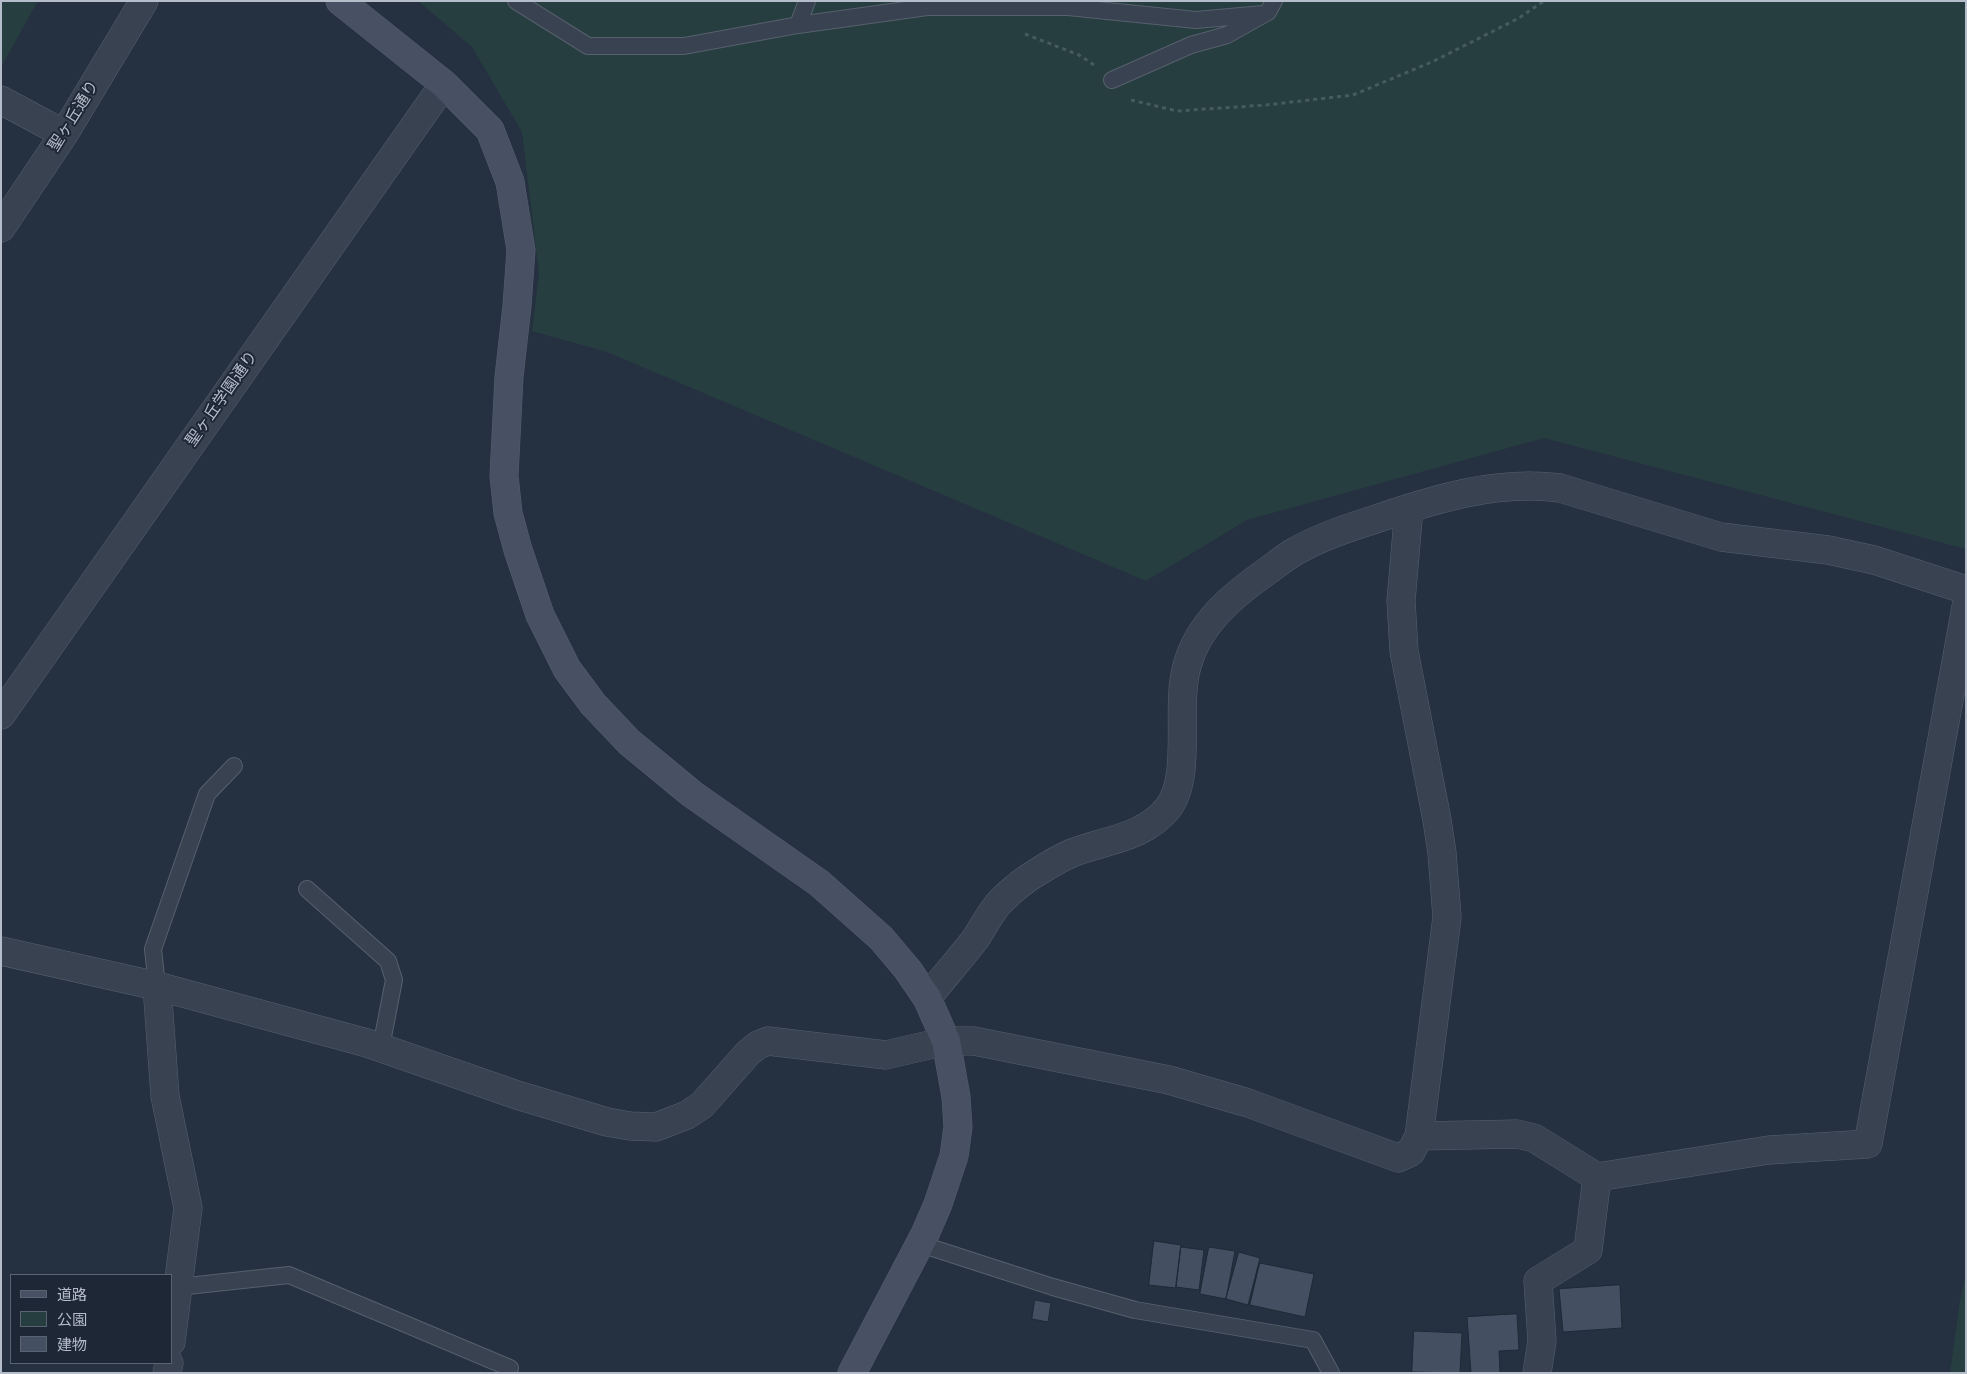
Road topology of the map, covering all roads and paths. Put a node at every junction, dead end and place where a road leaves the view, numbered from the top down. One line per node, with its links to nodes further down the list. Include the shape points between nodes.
1 (144, 1): 13 (street, 聖ヶ丘通り)
2 (340, 1): 11 (main road)
3 (516, 1): 8 (lane, via 588,46 684,46)
4 (807, 1): 8 (lane)
5 (1274, 1): 7 (lane, via 1268,12)
6 (1544, 1): 10 (path, via 1519,18 1434,61 1353,94 1266,105 1177,111 1130,100)
7 (1263, 14): 8 (lane, via 1196,20 1068,7 927,7); 10 (lane, via 1227,35 1191,45)
8 (798, 25)
9 (1023, 33): 10 (path, via 1079,55)
10 (1112, 80)
11 (444, 84): 18 (street, 聖ヶ丘学園通り); 23 (main road, via 490,130 510,182 521,250 504,476 508,513 540,615 567,669 593,704 629,742 692,794 819,883 880,938)
12 (1, 100): 13 (street)
13 (64, 134): 14 (street, 聖ヶ丘通り)
14 (1, 228)
15 (1409, 508): 16 (street, via 1481,489 1538,485 1560,488 1721,537 1874,560); 23 (street, via 1340,530 1295,551 1222,608 1202,631 1186,668 1178,789 1169,807 1151,824 1072,854 1028,879 1000,901); 26 (street, via 1401,601 1404,651 1437,820 1447,917)
16 (1966, 590)
17 (1966, 607): 27 (street, via 1868,1144 1769,1150)
18 (1, 714)
19 (234, 766): 22 (lane, via 207,794 153,949)
20 (307, 889): 25 (lane, via 388,961 394,980)
21 (1, 951): 22 (street)
22 (157, 986): 25 (street); 29 (street, via 165,1096 188,1208)
23 (927, 998): 24 (main road)
24 (946, 1041): 25 (street, via 886,1055 768,1041 748,1053 702,1105 687,1115 656,1127 607,1122); 26 (street, via 974,1041 1169,1080 1248,1103 1398,1158 1411,1152); 28 (main road, via 956,1097 954,1156)
25 (381, 1048)
26 (1420, 1136): 27 (street, via 1526,1136)
27 (1597, 1178): 34 (street, via 1588,1250 1538,1281 1542,1341)
28 (920, 1244): 32 (main road); 33 (lane, via 1135,1310 1313,1340)
29 (178, 1287): 30 (street); 31 (lane, via 289,1275)
30 (172, 1334)
31 (510, 1368)
32 (852, 1373)
33 (1331, 1373)
34 (1537, 1373)

